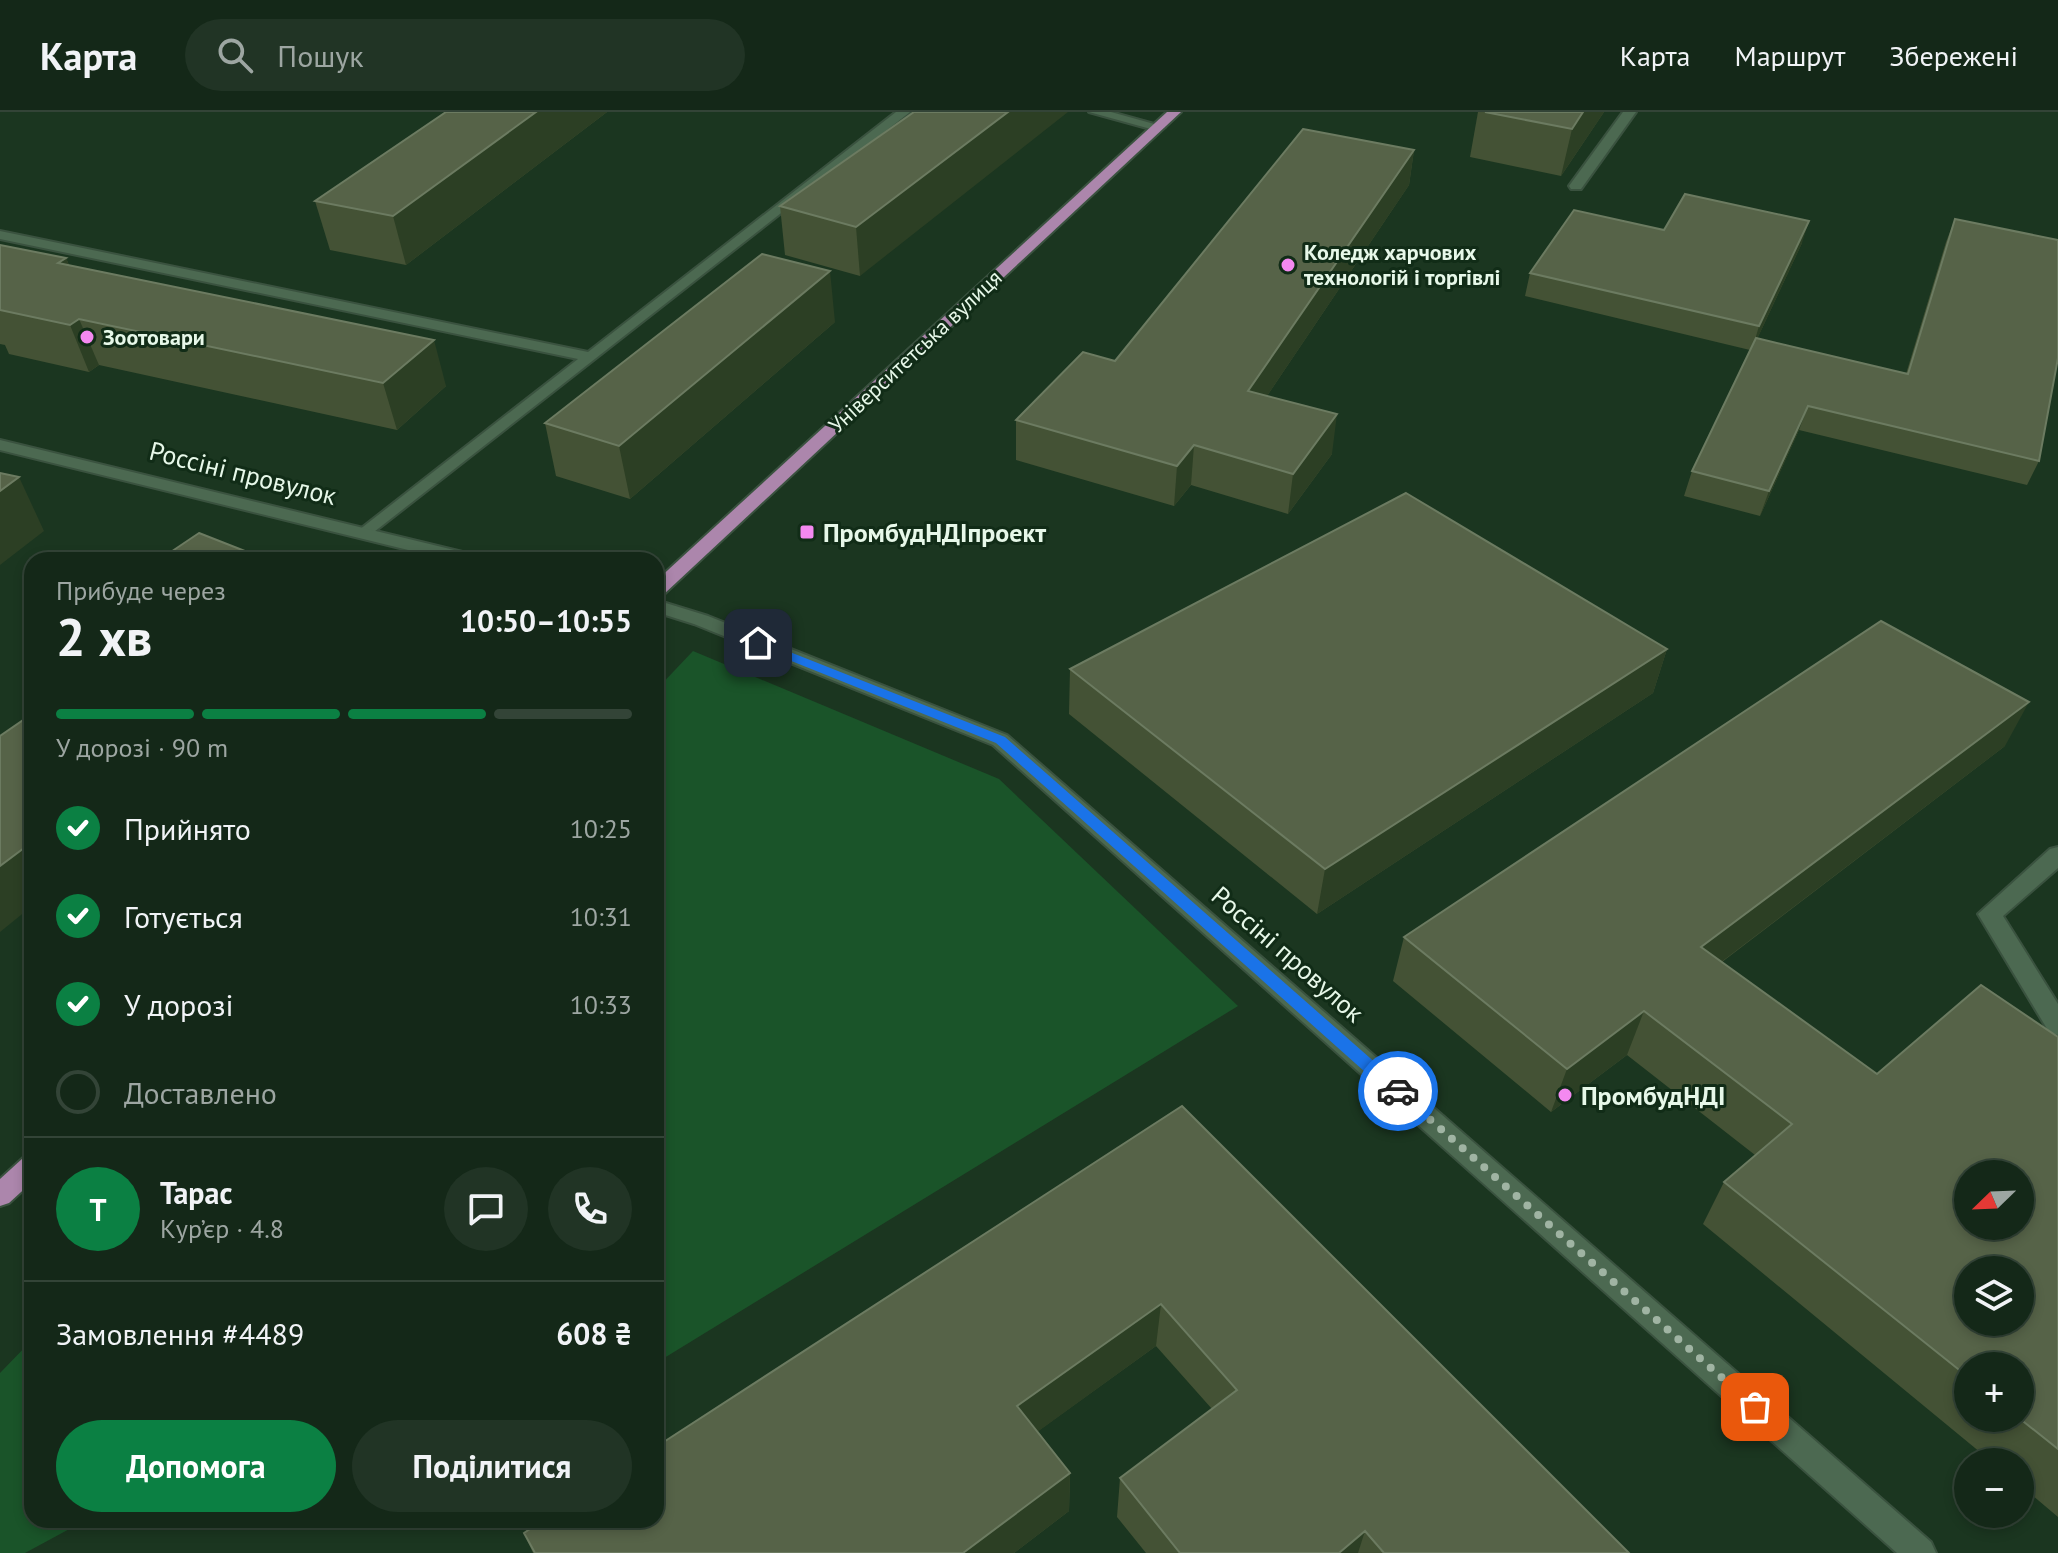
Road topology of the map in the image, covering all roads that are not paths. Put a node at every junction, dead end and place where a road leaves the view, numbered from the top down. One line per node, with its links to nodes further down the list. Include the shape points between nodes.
1 (904, 112): 8 (street)
2 (1095, 112): 5 (street)
3 (1175, 112): 5 (main road, Університетська вулиця)
4 (1630, 112): 6 (street)
5 (1158, 127): 12 (main road, Університетська вулиця)
6 (1576, 186)
7 (0, 235): 8 (street)
8 (590, 357): 10 (street)
9 (0, 445): 10 (street, Россіні провулок)
10 (365, 534): 11 (street, Россіні провулок)
11 (439, 552)
12 (664, 584)
13 (664, 608): 18 (street, Россіні провулок, via 1000,740)
14 (2058, 855): 15 (street, via 1990,914)
15 (2058, 1025)
16 (24, 1173): 17 (main road)
17 (0, 1195)
18 (1920, 1553)

